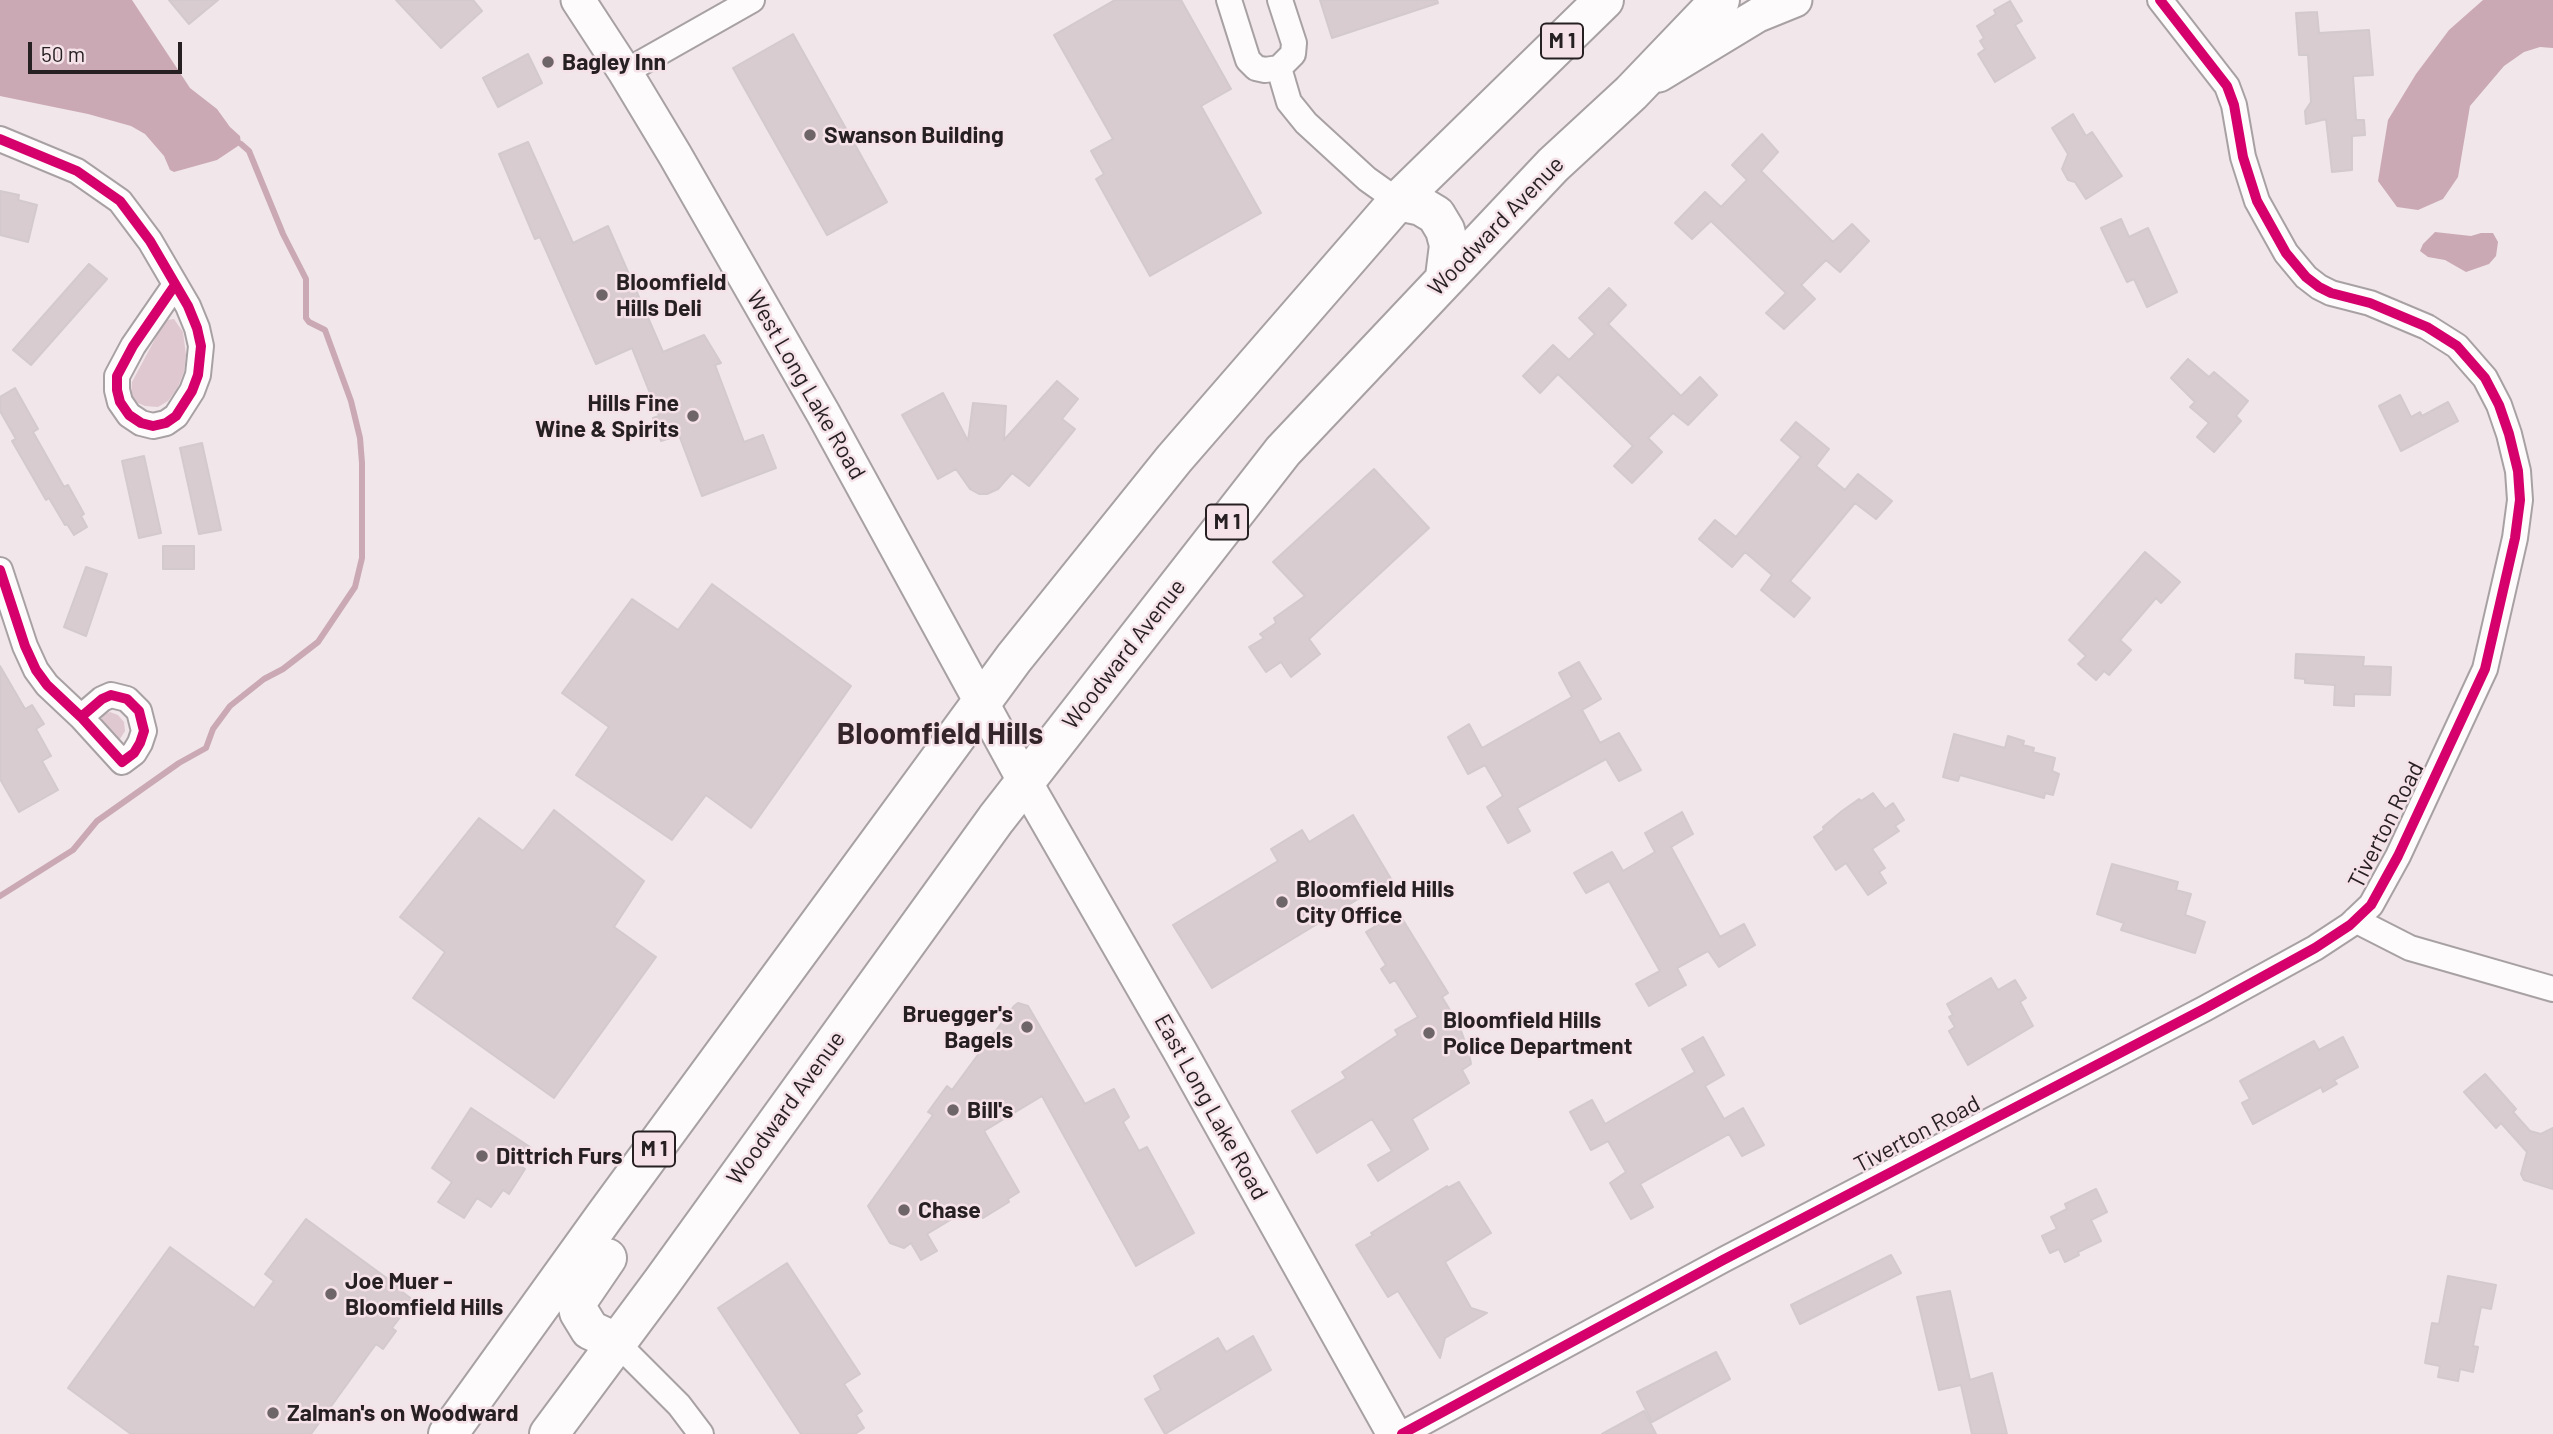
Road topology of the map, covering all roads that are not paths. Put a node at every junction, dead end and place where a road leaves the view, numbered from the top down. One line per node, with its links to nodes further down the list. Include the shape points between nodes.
1 (578, 0): 10 (main road, West Long Lake Road)
2 (751, 0): 10 (street)
3 (1229, 0): 9 (street, via 1248,60 1256,68)
4 (1280, 0): 9 (street, via 1294,43 1293,54)
5 (1604, 0): 13 (main road, M 1)
6 (1720, 0): 11 (main road, Woodward Avenue / M 1)
7 (1795, 0): 11 (main road, via 1758,15)
8 (2160, 0): 21 (street, Tiverton Road, via 2227,86 2257,201 2286,253 2319,287 2370,303 2457,346 2492,390 2516,461 2520,500 2515,538 2484,670 2398,856 2371,905)
9 (1279, 68): 13 (street, via 1289,102 1306,123 1367,180)
10 (625, 72): 17 (main road, West Long Lake Road, via 839,442)
11 (1631, 93): 14 (main road, Woodward Avenue / M 1, via 1553,165)
12 (0, 139): 15 (street, via 77,171 120,201)
13 (1398, 201): 14 (main road, via 1436,215 1449,245); 17 (main road, M 1, via 1174,459)
14 (1445, 277): 19 (main road, Woodward Avenue / M 1, via 1283,451)
15 (175, 285): 15 (street, via 117,376 120,402 130,415 153,426 166,423 184,405 201,361 197,328)
16 (0, 570): 18 (street, via 36,670)
17 (982, 702): 19 (main road, West Long Lake Road); 20 (main road, M 1)
18 (81, 717)
19 (1025, 782): 23 (main road, Woodward Avenue / M 1); 27 (main road, East Long Lake Road)
20 (862, 866): 23 (main road, via 844,932 582,1291 577,1301 585,1323); 24 (main road, M 1)
21 (2356, 920): 22 (street, via 2410,948); 28 (street, Tiverton Road, via 2215,1003)
22 (2553, 989)
23 (616, 1342): 25 (main road, Woodward Avenue / M 1); 26 (street, via 679,1405)
24 (448, 1434)
25 (549, 1434)
26 (701, 1434)
27 (1394, 1434)
28 (1402, 1434)

